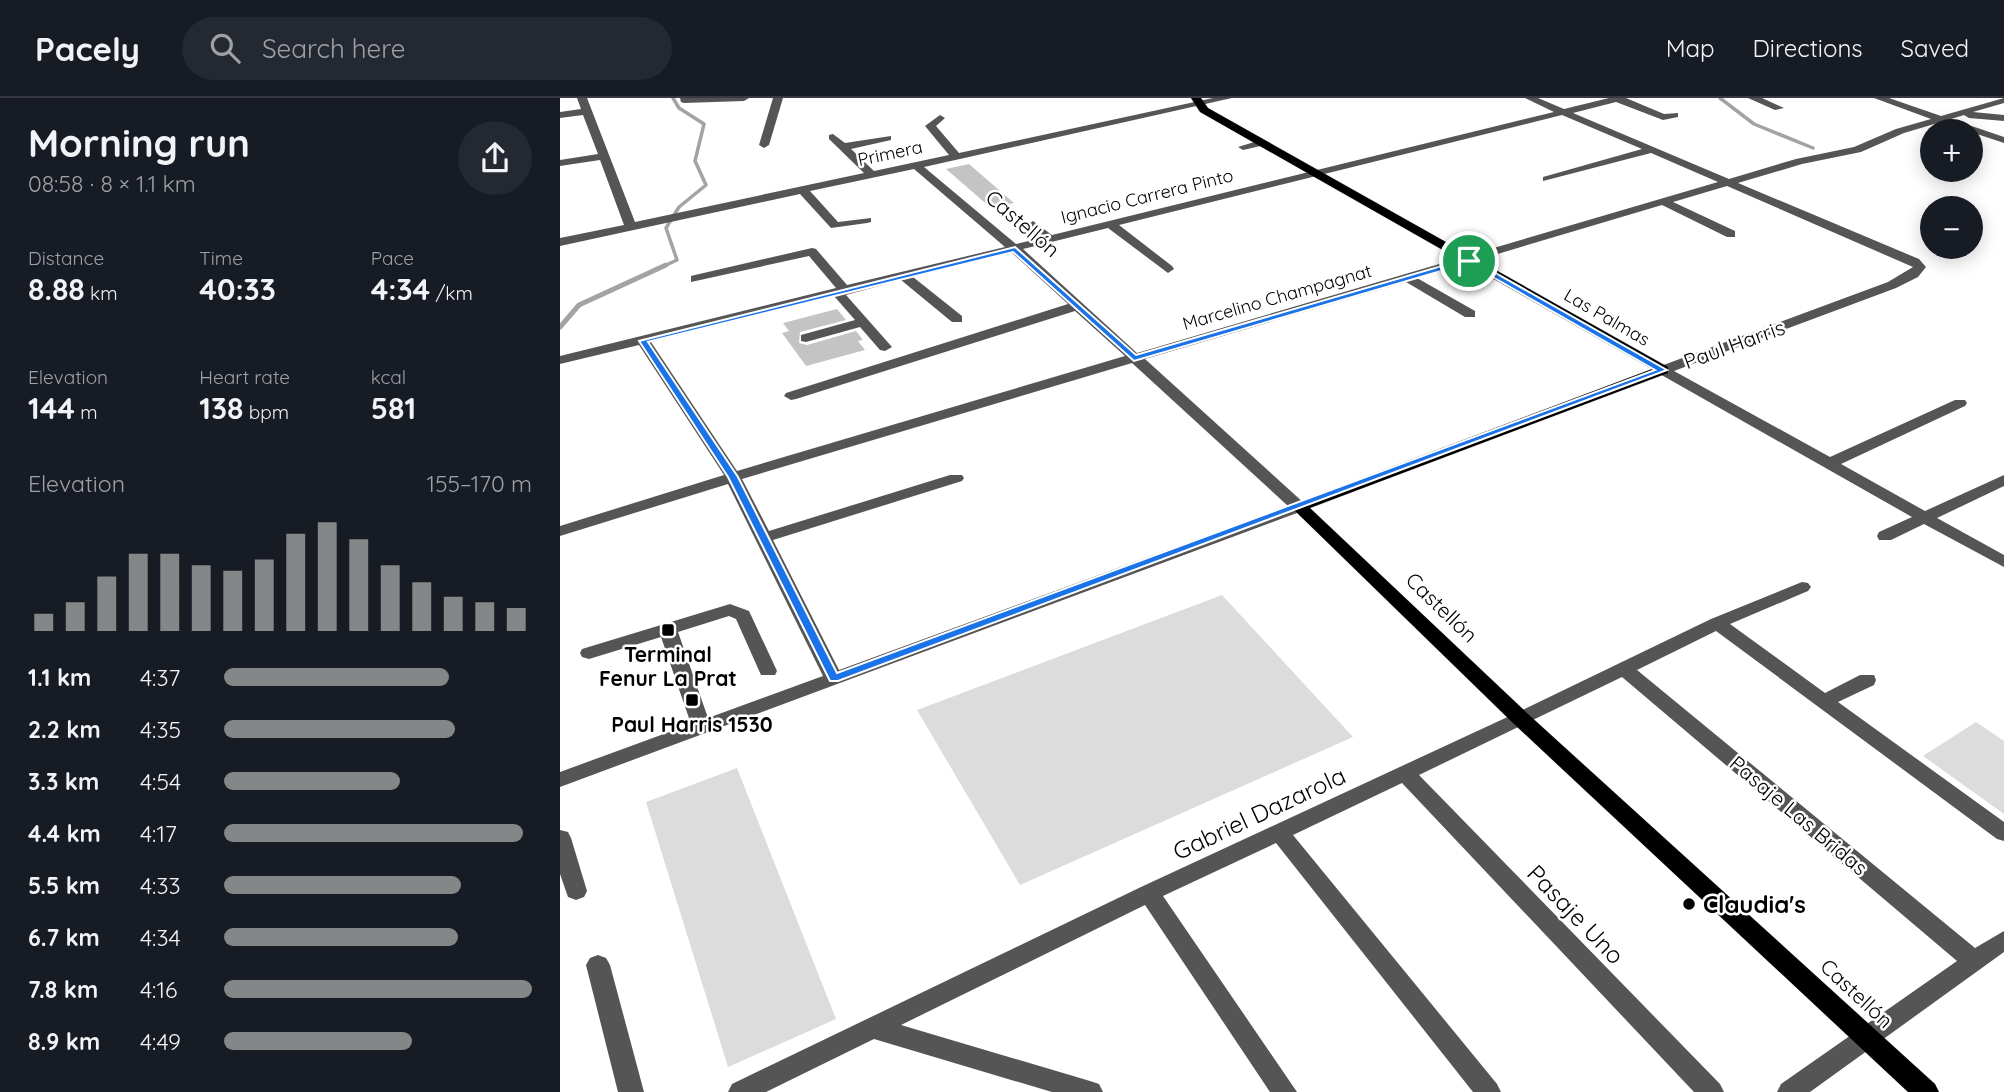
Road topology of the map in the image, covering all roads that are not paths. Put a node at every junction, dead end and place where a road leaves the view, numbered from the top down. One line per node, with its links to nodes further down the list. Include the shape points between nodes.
1 (582, 98): 13 (street)
2 (744, 98): 9 (street)
3 (778, 98): 25 (street)
4 (1227, 98): 11 (street, Primera)
5 (1530, 98): 14 (street)
6 (1753, 98): 12 (street)
7 (1879, 98): 19 (street)
8 (1619, 99): 14 (street, Ignacio Carrera Pinto); 17 (street, via 1663,117)
9 (684, 100)
10 (2004, 100): 15 (street, Marcelino Champagnat)
11 (1197, 101): 24 (main road, Las Palmas); 30 (street, Primera)
12 (1779, 108)
13 (587, 111): 16 (street); 29 (street)
14 (1565, 113): 28 (street); 33 (street, Ignacio Carrera Pinto)
15 (1959, 114): 19 (street, Marcelino Champagnat); 20 (street)
16 (560, 115)
17 (1674, 115)
18 (940, 118): 30 (street, via 930,126)
19 (1941, 118): 23 (street); 36 (street, Marcelino Champagnat, via 1857,150)
20 (2004, 118)
21 (832, 137): 26 (street)
22 (887, 138): 26 (street)
23 (2004, 141)
24 (1261, 143): 27 (street); 33 (main road, Las Palmas)
25 (764, 145)
26 (843, 147): 34 (street)
27 (1244, 147)
28 (1651, 150): 35 (street); 36 (street)
29 (603, 156): 31 (street); 42 (street)
30 (957, 157): 32 (street, Primera)
31 (560, 163)
32 (917, 166): 34 (street, Primera); 46 (street, Castellón)
33 (1316, 174): 41 (street, Ignacio Carrera Pinto); 47 (main road, Las Palmas)
34 (872, 175): 37 (street, Primera)
35 (1547, 179)
36 (1728, 183): 38 (street, Marcelino Champagnat); 62 (street, Paul Harris, via 1920,267 1892,285)
37 (803, 190): 39 (street, via 835,226); 42 (street, Primera)
38 (1664, 202): 43 (street); 47 (street, Marcelino Champagnat)
39 (867, 220)
40 (1032, 225): 44 (street)
41 (1111, 225): 44 (street, Ignacio Carrera Pinto); 48 (street)
42 (631, 227): 45 (street, Primera)
43 (1731, 234)
44 (1051, 240): 46 (street, Ignacio Carrera Pinto)
45 (560, 242)
46 (1015, 249): 49 (street, Ignacio Carrera Pinto); 53 (street, Castellón)
47 (1469, 261): 50 (street, Marcelino Champagnat); 62 (main road, Las Palmas)
48 (1168, 269)
49 (904, 276): 52 (street, Ignacio Carrera Pinto); 55 (street)
50 (1408, 278): 54 (street); 61 (street, Marcelino Champagnat)
51 (695, 279): 52 (street, via 812,252)
52 (841, 292): 56 (street); 58 (street, Ignacio Carrera Pinto)
53 (1077, 306): 61 (street, Castellón); 63 (street)
54 (1470, 314)
55 (957, 319)
56 (863, 322): 57 (street); 59 (street)
57 (806, 338)
58 (643, 341): 60 (street, Ignacio Carrera Pinto); 66 (street)
59 (886, 347)
60 (560, 359)
61 (1134, 359): 66 (street, Marcelino Champagnat); 69 (street, Castellón)
62 (1663, 370): 65 (street, Las Palmas); 69 (main road, Paul Harris)
63 (791, 396)
64 (1960, 403): 65 (street)
65 (1830, 463): 70 (street, Las Palmas)
66 (733, 477): 71 (street, Marcelino Champagnat); 73 (street)
67 (956, 478): 73 (street)
68 (2004, 480): 70 (street)
69 (1299, 507): 81 (street, Paul Harris); 84 (main road, Castellón)
70 (1924, 516): 72 (street); 74 (street, Las Palmas)
71 (560, 531)
72 (1885, 536)
73 (764, 538): 81 (street)
74 (2004, 562)
75 (1802, 587): 76 (street, Gabriel Dazarola)
76 (1717, 623): 79 (street, Gabriel Dazarola); 83 (street)
77 (668, 630): 78 (street); 80 (street, via 738,611); 85 (street)
78 (589, 653)
79 (1624, 669): 84 (street, Gabriel Dazarola); 94 (street, Pasaje Las Bridas)
80 (768, 671)
81 (834, 678): 85 (street, Paul Harris)
82 (1867, 680): 83 (street)
83 (1824, 701): 89 (street)
84 (1521, 719): 86 (street, Gabriel Dazarola); 97 (main road, Castellón)
85 (702, 727): 87 (street, Paul Harris)
86 (1404, 773): 88 (street, Gabriel Dazarola); 103 (street, Pasaje Uno)
87 (560, 780)
88 (1280, 833): 92 (street, Gabriel Dazarola); 102 (street)
89 (2004, 833)
90 (560, 838): 91 (street)
91 (576, 891)
92 (1149, 894): 96 (street, Gabriel Dazarola); 101 (street)
93 (2004, 940): 94 (street)
94 (1974, 961): 97 (street)
95 (598, 965): 98 (street)
96 (874, 1028): 99 (street, Gabriel Dazarola); 100 (street)
97 (1866, 1037): 104 (street); 105 (main road, Castellón)
98 (631, 1092)
99 (741, 1092)
100 (1090, 1092)
101 (1284, 1092)
102 (1488, 1092)
103 (1711, 1092)
104 (1790, 1092)
105 (1926, 1092)

